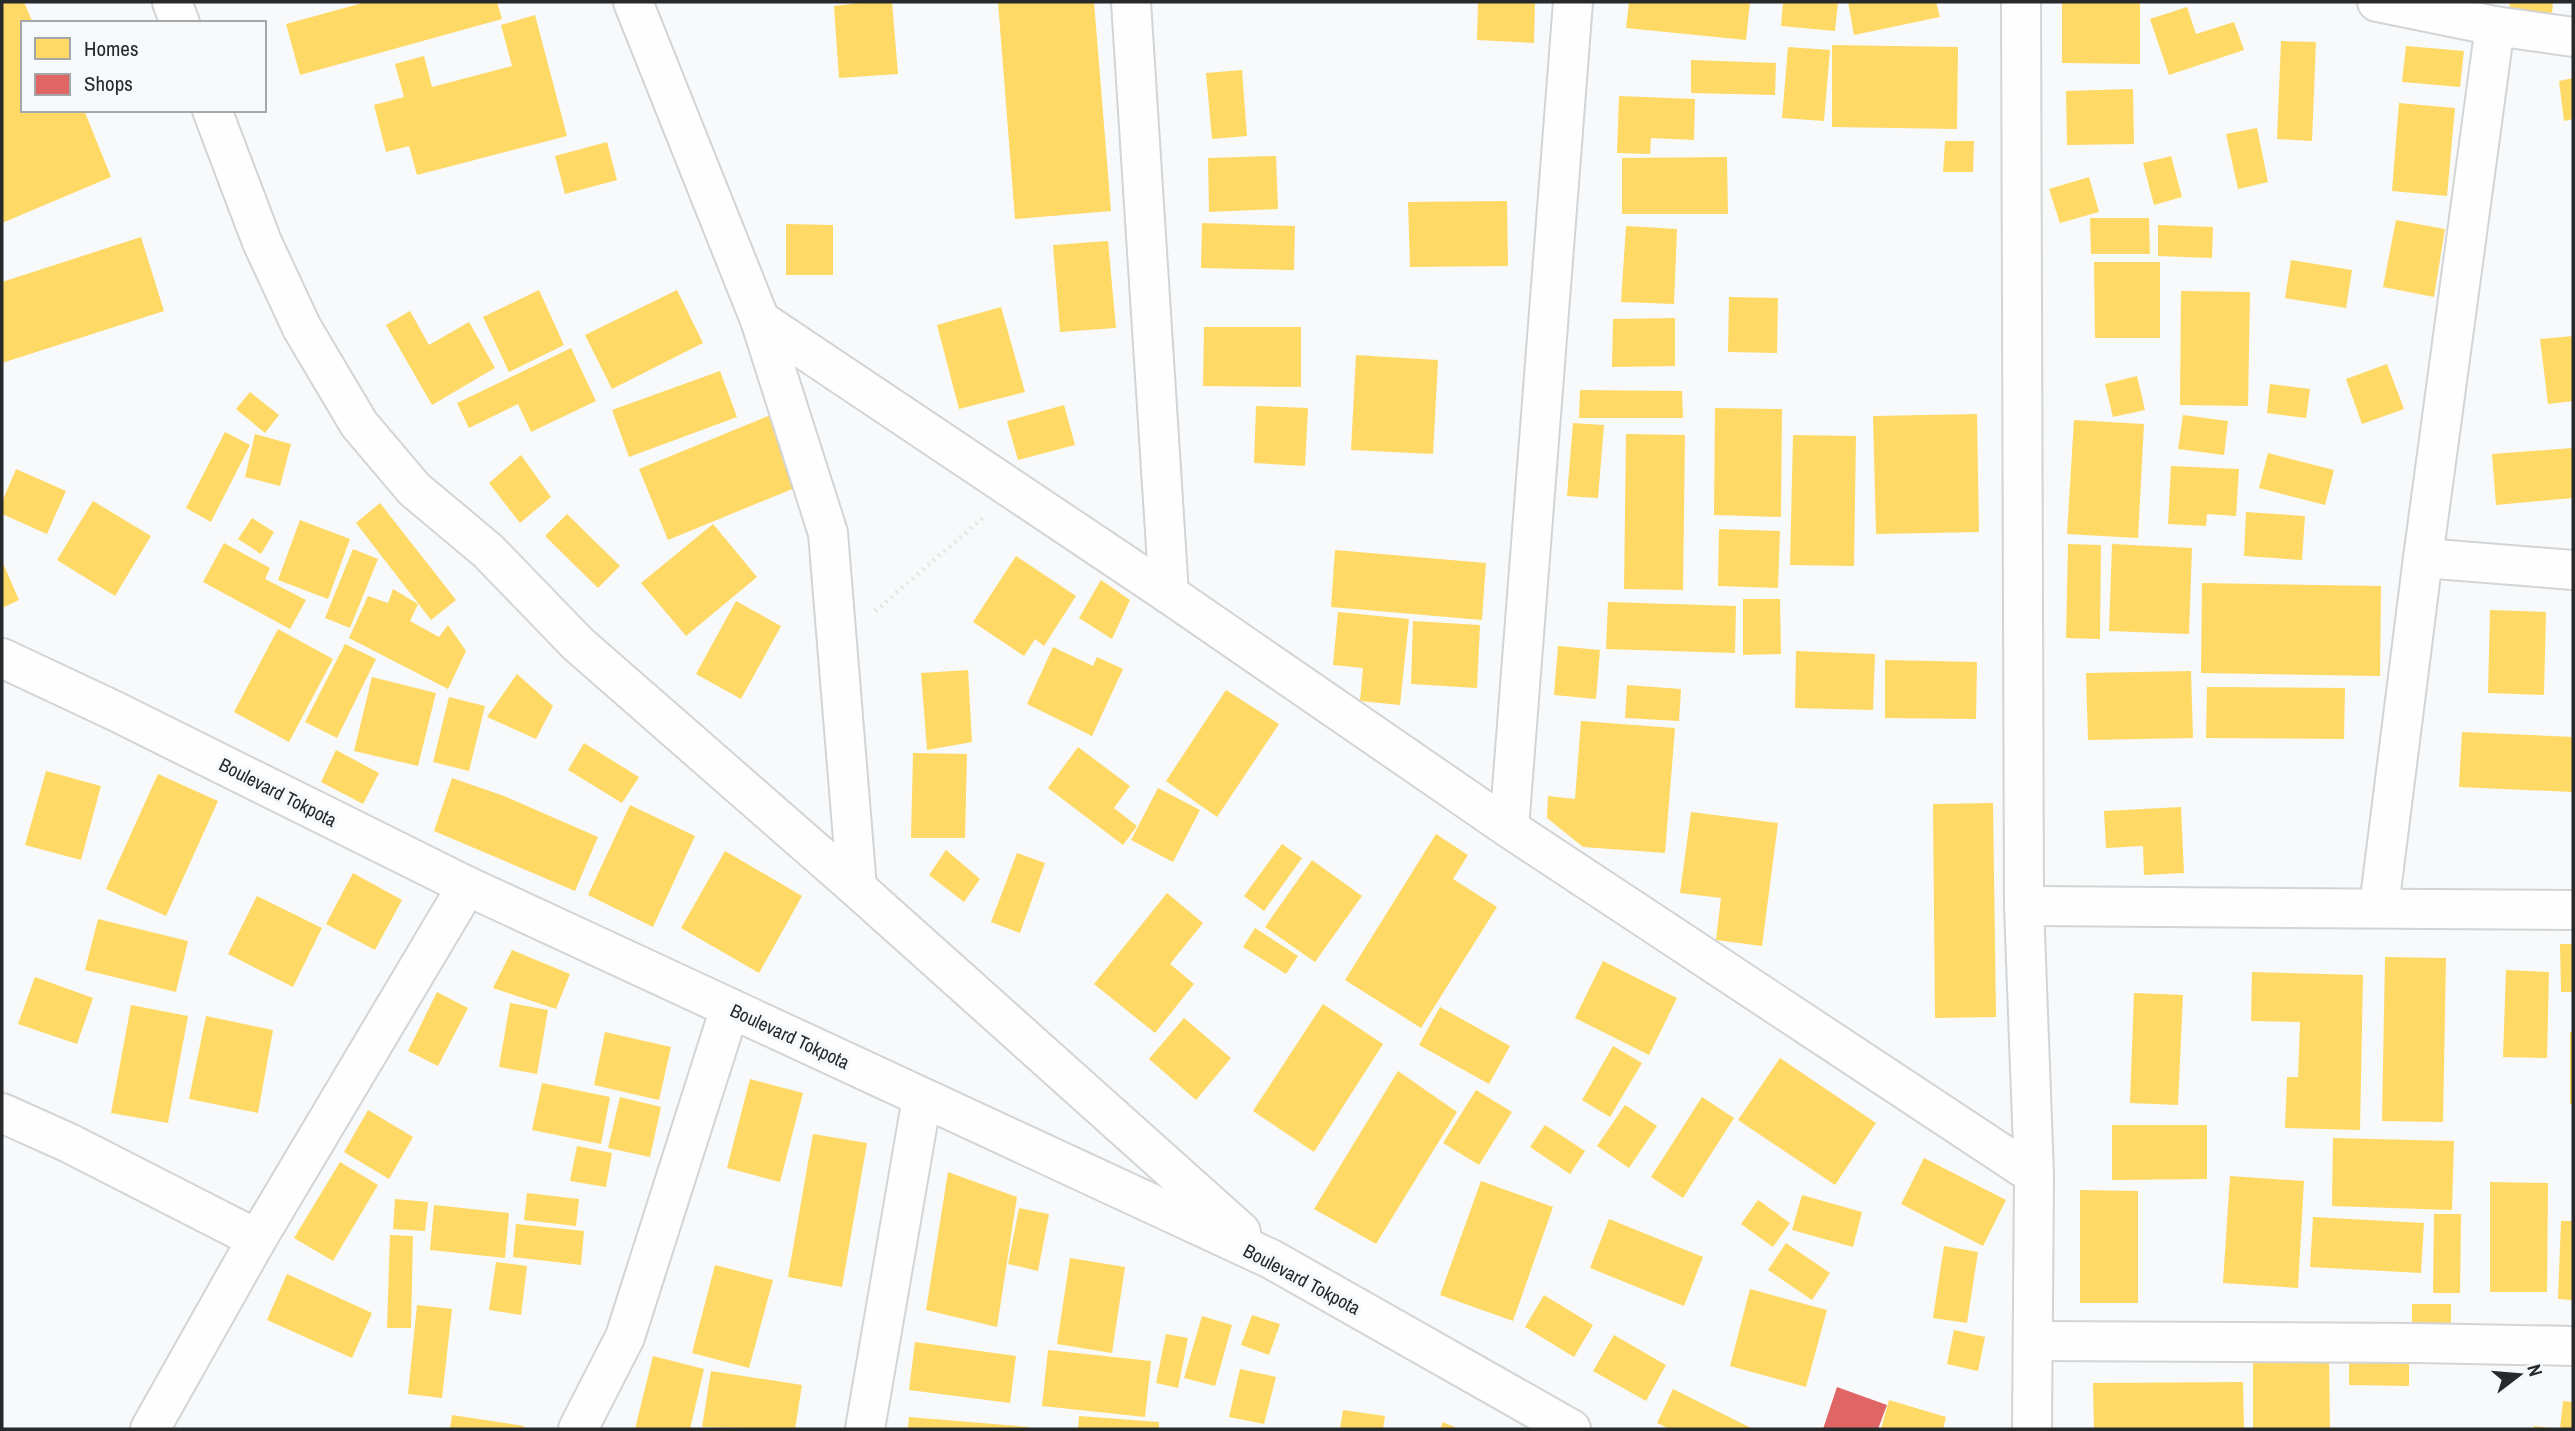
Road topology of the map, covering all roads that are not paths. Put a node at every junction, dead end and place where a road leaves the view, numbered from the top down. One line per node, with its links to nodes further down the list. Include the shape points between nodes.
1 (172, 2): 7 (street)
2 (633, 2): 11 (street)
3 (1131, 2): 14 (street)
4 (1573, 2): 16 (street)
5 (2021, 2): 19 (street)
6 (2376, 2): 8 (street)
7 (179, 21)
8 (2495, 26): 9 (street); 12 (street)
9 (2573, 37)
10 (213, 112): 18 (street, via 262,242 302,328 359,424 414,489 488,551 578,644)
11 (760, 320): 14 (street); 18 (street, via 828,533)
12 (2423, 558): 13 (street); 20 (street)
13 (2573, 570)
14 (1169, 594): 16 (street)
15 (2, 658): 17 (street, Boulevard Tokpota)
16 (1509, 828): 25 (street)
17 (467, 886): 22 (street, Boulevard Tokpota); 26 (street)
18 (857, 888): 27 (street)
19 (2024, 906): 20 (street); 25 (street)
20 (2379, 907): 21 (street)
21 (2573, 909)
22 (730, 1008): 23 (street, Boulevard Tokpota); 31 (street, via 625,1337)
23 (922, 1098): 27 (street, Boulevard Tokpota); 32 (street)
24 (2, 1114): 26 (street)
25 (2034, 1175): 28 (street)
26 (257, 1239): 30 (street)
27 (1272, 1259): 33 (street, Boulevard Tokpota)
28 (2033, 1341): 29 (street); 34 (street)
29 (2573, 1346)
30 (150, 1429)
31 (578, 1429)
32 (865, 1429)
33 (1570, 1429)
34 (2032, 1429)

